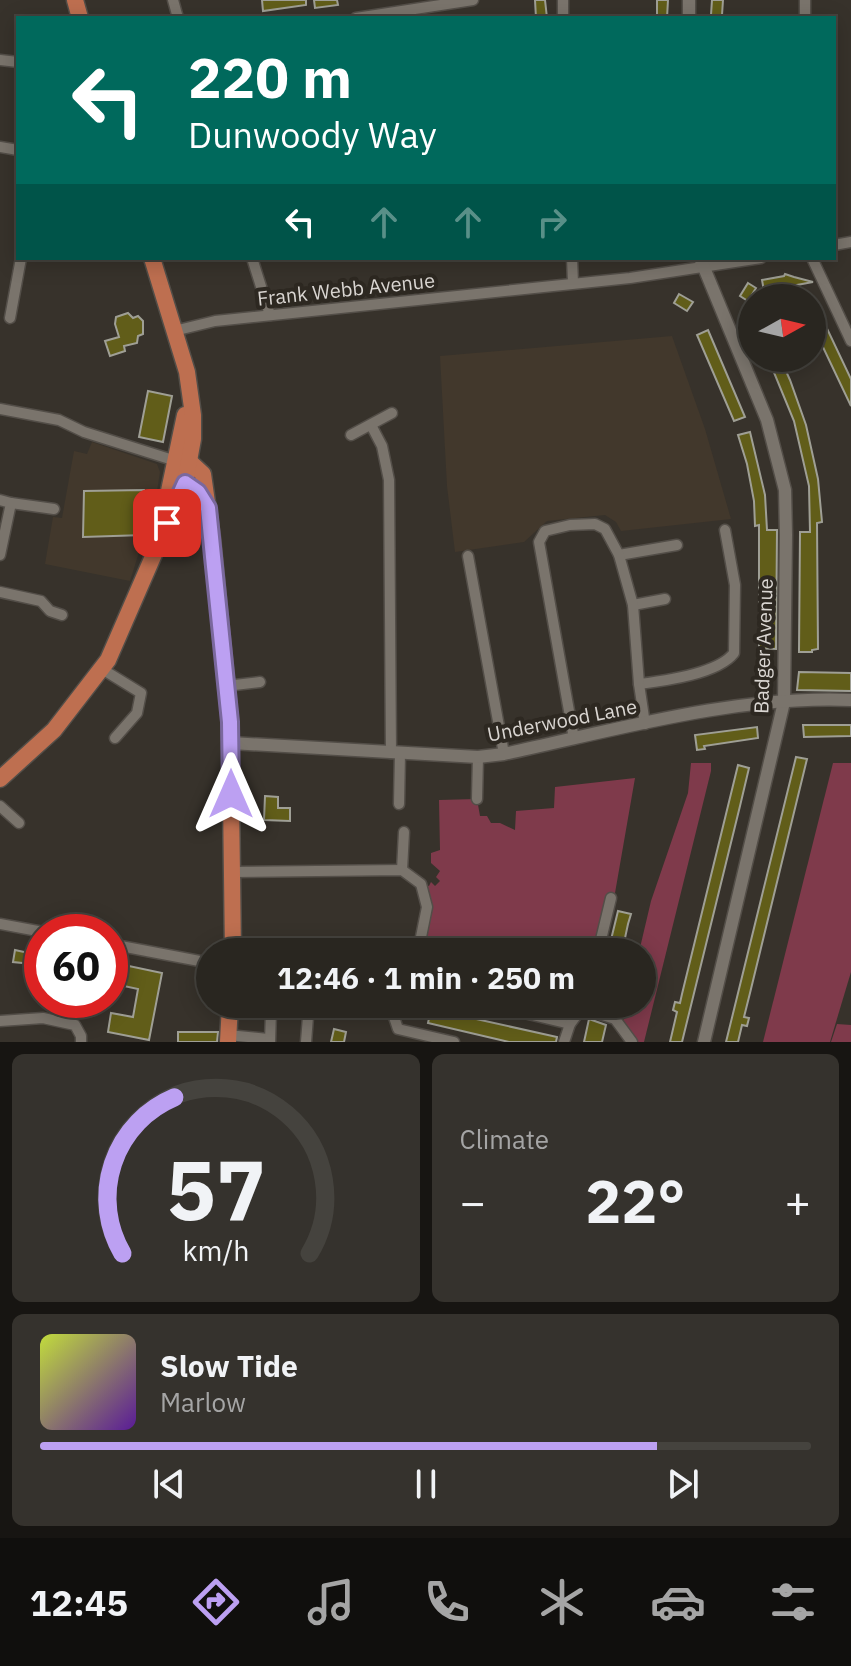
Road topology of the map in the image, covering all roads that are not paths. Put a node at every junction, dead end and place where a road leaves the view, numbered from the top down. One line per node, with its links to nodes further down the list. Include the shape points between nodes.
1 (473, 0): 2 (street)
2 (379, 16)
3 (21, 260): 12 (street)
4 (153, 260): 13 (main road)
5 (253, 260): 11 (street)
6 (572, 260): 10 (street)
7 (737, 260): 9 (street, Frank Webb Avenue)
8 (813, 260): 14 (street)
9 (702, 263): 10 (street, Frank Webb Avenue); 38 (street, Badger Avenue, via 767,420 785,490)
10 (573, 283): 11 (street, Frank Webb Avenue)
11 (270, 315): 13 (street, Frank Webb Avenue)
12 (10, 318)
13 (174, 331): 19 (main road, via 193,415)
14 (851, 341)
15 (0, 409): 19 (street, via 59,420)
16 (392, 413): 17 (street)
17 (371, 425): 18 (street); 43 (street, via 385,454 389,480)
18 (351, 435)
19 (182, 461): 20 (main road); 22 (main road, via 203,474)
20 (178, 482): 22 (main road, via 198,492); 33 (main road, via 159,543)
21 (6, 501): 23 (street); 26 (street)
22 (208, 508): 36 (main road)
23 (54, 509)
24 (725, 530): 35 (street, via 735,585 734,653 716,667)
25 (677, 545): 27 (street)
26 (0, 555)
27 (619, 555): 31 (street); 41 (street, via 605,529 595,524 545,531 539,542)
28 (468, 556): 44 (street)
29 (0, 592): 32 (street, via 41,601)
30 (665, 599): 31 (street)
31 (633, 605): 35 (street)
32 (62, 615)
33 (102, 669): 40 (street, via 141,693 137,713); 46 (main road, via 54,730)
34 (260, 682): 36 (street)
35 (639, 684): 39 (street)
36 (226, 686): 42 (main road)
37 (851, 700): 38 (street, Underwood Lane)
38 (784, 702): 39 (street, Underwood Lane); 79 (street, Badger Avenue)
39 (645, 724): 41 (street, Underwood Lane)
40 (115, 738)
41 (574, 739): 44 (street, Underwood Lane)
42 (231, 743): 43 (street, Underwood Lane); 53 (main road)
43 (395, 753): 45 (street, Underwood Lane); 48 (street)
44 (504, 754): 45 (street, Underwood Lane)
45 (478, 757): 47 (street)
46 (0, 779)
47 (477, 799)
48 (399, 804)
49 (0, 806): 50 (street)
50 (19, 823)
51 (404, 832): 52 (street)
52 (402, 870): 53 (street); 58 (street, via 421,884 427,907)
53 (232, 872): 57 (main road)
54 (611, 898): 59 (street)
55 (0, 924): 56 (street)
56 (24, 928)
57 (233, 938)
58 (421, 938)
59 (601, 938)
60 (128, 947): 61 (street)
61 (196, 960)
62 (229, 1018): 72 (main road)
63 (271, 1018): 73 (street)
64 (308, 1018): 75 (street)
65 (394, 1018): 71 (street, via 398,1029)
66 (545, 1018): 70 (street)
67 (575, 1018): 70 (street)
68 (613, 1018): 78 (street)
69 (0, 1021): 74 (street, via 43,1018 75,1025)
70 (570, 1024): 77 (street)
71 (413, 1037): 76 (street)
72 (228, 1038): 73 (street)
73 (269, 1040)
74 (81, 1042)
75 (306, 1042)
76 (454, 1042)
77 (564, 1042)
78 (632, 1042)
79 (704, 1042)

